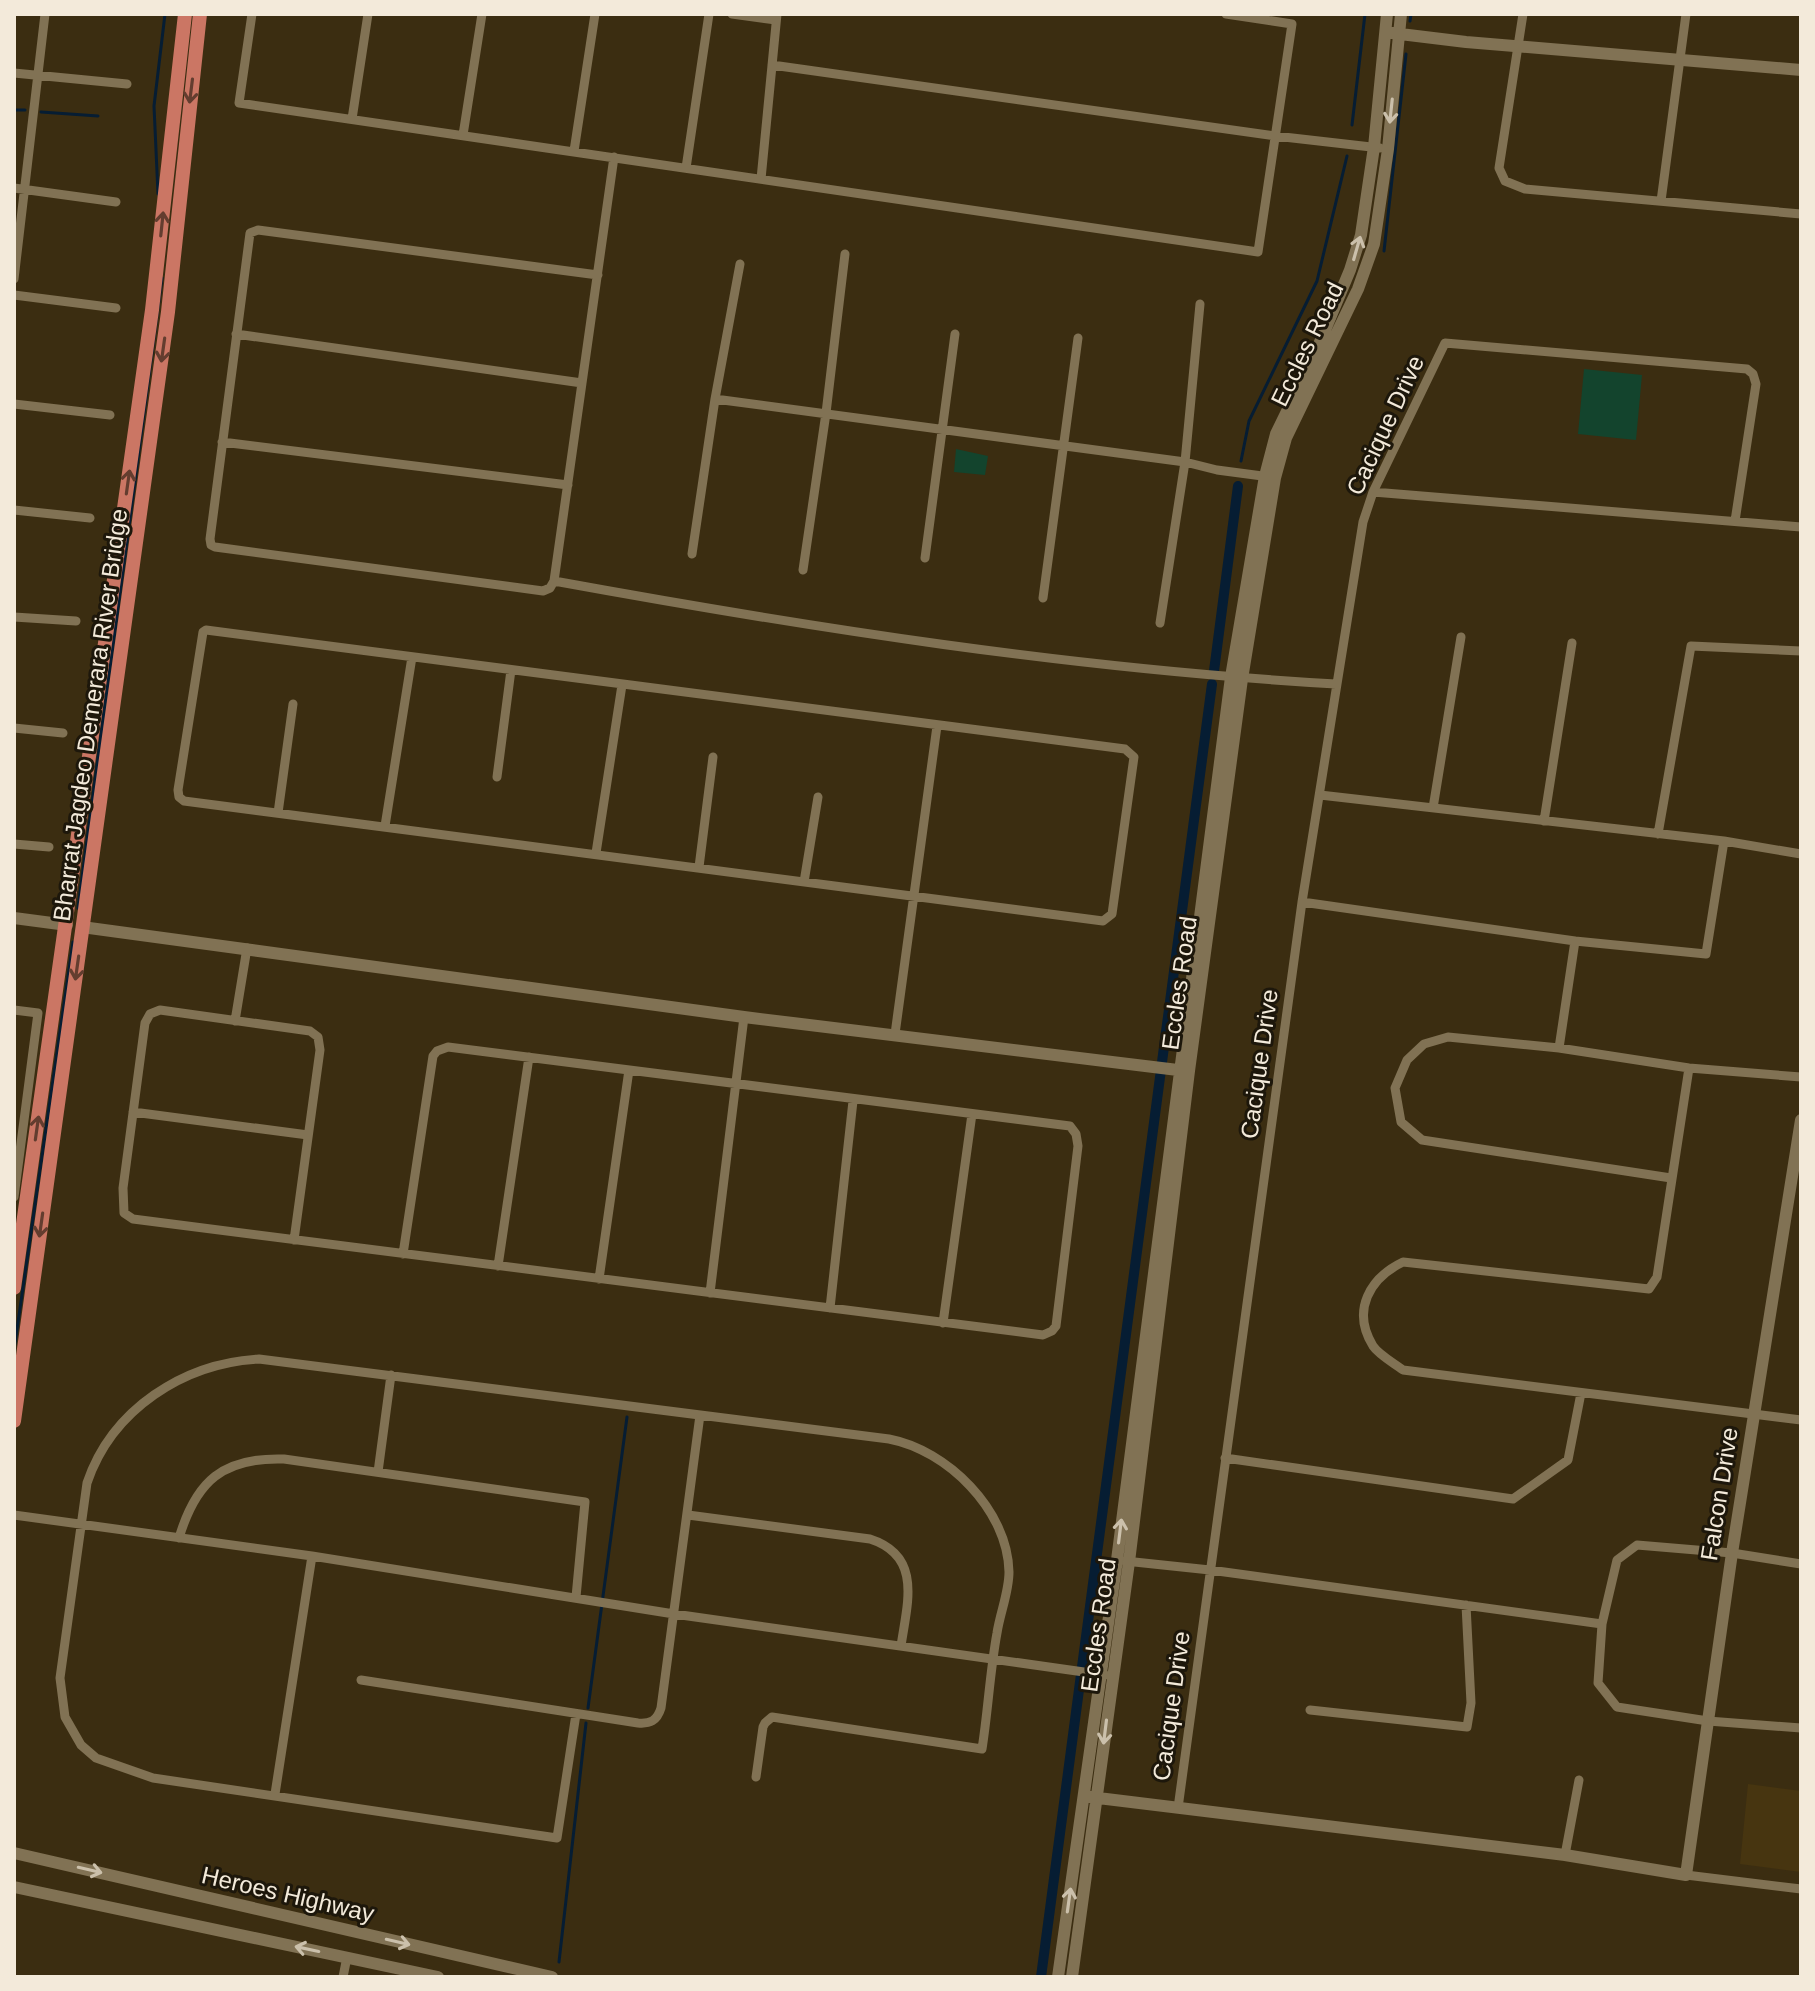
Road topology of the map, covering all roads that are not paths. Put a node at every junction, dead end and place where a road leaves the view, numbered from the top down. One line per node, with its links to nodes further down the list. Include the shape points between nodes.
1 (45, 14): 23 (street)
2 (185, 14): 103 (main road, Bharrat Jagdeo Demerara River Bridge, one-way to 2, via 152,310)
3 (200, 14): 103 (main road, Bharrat Jagdeo Demerara River Bridge, one-way to 103, via 168,312)
4 (252, 14): 25 (street, via 239,103)
5 (368, 14): 25 (street)
6 (482, 14): 26 (street)
7 (595, 14): 30 (street)
8 (709, 14): 32 (street)
9 (732, 14): 15 (street)
10 (1226, 14): 27 (street, via 1292,24)
11 (1387, 14): 16 (street, Eccles Road)
12 (1401, 14): 17 (street, Eccles Road)
13 (1523, 14): 18 (street)
14 (1686, 14): 19 (street)
15 (777, 17): 20 (street)
16 (1385, 32): 17 (street); 28 (street, Eccles Road)
17 (1399, 33): 18 (street); 29 (street, Eccles Road, one-way to 29)
18 (1519, 47): 19 (street); 35 (street, via 1499,168 1505,181 1525,189)
19 (1680, 60): 21 (street); 35 (street)
20 (772, 65): 27 (street); 33 (street)
21 (1801, 70)
22 (14, 73): 23 (street)
23 (37, 76): 24 (street); 34 (street)
24 (127, 84)
25 (352, 119): 26 (street)
26 (463, 135): 30 (street)
27 (1275, 136): 28 (street); 33 (street, via 1258,252)
28 (1374, 147): 29 (street); 57 (street, Eccles Road, one-way to 28, via 1276,434 1350,270 1361,235)
29 (1388, 149): 57 (street, Eccles Road, via 1367,267)
30 (574, 151): 31 (street)
31 (614, 157): 32 (street); 40 (street)
32 (686, 168): 33 (street)
33 (761, 179)
34 (19, 188): 36 (street); 41 (street)
35 (1661, 201): 37 (street)
36 (116, 202)
37 (1801, 214)
38 (845, 254): 51 (street)
39 (740, 264): 49 (street)
40 (598, 275): 45 (street, via 258,230 248,239); 48 (street)
41 (14, 279)
42 (14, 295): 44 (street)
43 (1200, 304): 56 (street)
44 (116, 308)
45 (236, 334): 48 (street); 54 (street)
46 (955, 334): 53 (street)
47 (1078, 338): 55 (street)
48 (582, 383): 58 (street)
49 (715, 399): 51 (street); 64 (street)
50 (14, 404): 52 (street)
51 (826, 413): 53 (street); 66 (street)
52 (110, 415)
53 (944, 429): 55 (street); 65 (street)
54 (222, 442): 58 (street); 67 (street, via 210,539 215,547 543,591)
55 (1065, 446): 56 (street); 68 (street)
56 (1185, 462): 57 (street); 71 (street)
57 (1270, 477): 77 (street, Eccles Road)
58 (568, 485): 67 (street)
59 (1373, 492): 62 (street); 62 (street, Cacique Drive, via 1445,343 1747,369 1756,384); 78 (street, Cacique Drive, via 1363,522)
60 (14, 510): 61 (street)
61 (90, 518)
62 (1735, 521): 63 (street)
63 (1801, 527)
64 (692, 554)
65 (925, 558)
66 (803, 570)
67 (554, 581): 77 (street, via 958,645)
68 (1043, 598)
69 (14, 617): 70 (street)
70 (76, 621)
71 (1160, 623)
72 (1461, 637): 88 (street)
73 (1572, 643): 90 (street)
74 (1801, 651): 92 (street, via 1691,646)
75 (412, 657): 76 (street); 89 (street, via 203,632 179,797); 91 (street)
76 (511, 670): 79 (street); 85 (street)
77 (1236, 678): 78 (street); 114 (street, Eccles Road)
78 (1336, 684): 86 (street, Cacique Drive)
79 (622, 685): 81 (street); 96 (street)
80 (293, 704): 89 (street)
81 (937, 726): 100 (street); 100 (street, via 1130,752 1134,757 1112,914 1103,921)
82 (14, 728): 83 (street)
83 (63, 733)
84 (713, 757): 98 (street)
85 (497, 777)
86 (1320, 795): 88 (street); 101 (street, Cacique Drive)
87 (818, 797): 99 (street)
88 (1433, 808): 90 (street)
89 (278, 813): 91 (street)
90 (1544, 821): 92 (street)
91 (385, 826): 96 (street)
92 (1658, 834): 93 (street)
93 (1724, 841): 97 (street); 104 (street, via 1706,954)
94 (14, 844): 95 (street)
95 (49, 847)
96 (596, 853): 98 (street)
97 (1801, 854)
98 (699, 867): 99 (street)
99 (804, 882): 100 (street)
100 (914, 897): 109 (street)
101 (1302, 902): 104 (street); 140 (street, Cacique Drive)
102 (14, 918): 103 (street)
103 (66, 925): 105 (street); 130 (main road, Bharrat Jagdeo Demerara River Bridge, one-way to 103); 139 (main road, Bharrat Jagdeo Demerara River Bridge, one-way to 139)
104 (1575, 941): 110 (street)
105 (247, 948): 107 (street); 108 (street)
106 (14, 1010): 121 (street, via 38,1013)
107 (744, 1017): 109 (street); 116 (street)
108 (235, 1021): 118 (street, via 160,1010 150,1014); 122 (street, via 310,1031 318,1037)
109 (895, 1034): 114 (street)
110 (1559, 1048): 112 (street); 123 (street, via 1448,1037 1424,1044 1407,1060 1395,1088 1401,1122 1422,1140)
111 (529, 1057): 113 (street); 127 (street, via 448,1047 433,1056); 128 (street)
112 (1689, 1068): 115 (street); 123 (street)
113 (629, 1070): 116 (street); 129 (street)
114 (1184, 1071): 148 (street, Eccles Road)
115 (1801, 1077)
116 (736, 1083): 117 (street); 131 (street)
117 (853, 1101): 119 (street); 132 (street)
118 (133, 1112): 122 (street); 126 (street, via 124,1213 133,1219)
119 (972, 1114): 133 (street); 133 (street, via 1070,1126 1076,1134 1056,1326 1043,1335)
120 (1801, 1120): 124 (street, Falcon Drive)
121 (18, 1135): 125 (street)
122 (308, 1135): 126 (street)
123 (1671, 1178): 135 (street, via 1657,1277 1649,1289 1403,1262 1385,1271 1369,1290 1363,1317 1373,1347 1403,1370)
124 (1796, 1192): 136 (street, Falcon Drive)
125 (14, 1197)
126 (294, 1240): 127 (street)
127 (403, 1254): 128 (street)
128 (498, 1266): 129 (street)
129 (599, 1279): 131 (street)
130 (14, 1288)
131 (710, 1293): 132 (street)
132 (830, 1308): 133 (street)
133 (943, 1323)
134 (391, 1375): 137 (street); 141 (street); 144 (street, via 259,1359 221,1362 195,1371 166,1386 106,1442 87,1483)
135 (1581, 1393): 136 (street); 140 (street, via 1568,1460 1513,1499)
136 (1753, 1414): 138 (street); 146 (street, Falcon Drive)
137 (700, 1415): 143 (street); 156 (street, via 903,1442 963,1479 986,1507 1007,1559)
138 (1801, 1420)
139 (14, 1421)
140 (1225, 1458): 150 (street, Cacique Drive)
141 (378, 1472): 145 (street, via 284,1459 247,1460 224,1470 200,1491); 151 (street, via 585,1502)
142 (14, 1515): 144 (street)
143 (688, 1515): 153 (street); 155 (street, via 870,1539 889,1548 899,1557 909,1582)
144 (81, 1523): 145 (street); 165 (street, via 60,1678 72,1732 96,1758 153,1778)
145 (179, 1538): 147 (street)
146 (1732, 1553): 149 (street); 154 (street, via 1637,1545 1617,1560); 161 (street, Falcon Drive)
147 (312, 1556): 151 (street); 165 (street)
148 (1123, 1561): 150 (street); 157 (street, Eccles Road)
149 (1801, 1564)
150 (1210, 1570): 152 (street); 167 (street, Cacique Drive)
151 (576, 1597): 153 (street)
152 (1466, 1605): 154 (street); 159 (street, via 1471,1703 1467,1727)
153 (674, 1614): 155 (street); 160 (street, via 661,1708 654,1720 647,1724)
154 (1602, 1624): 161 (street, via 1598,1683 1617,1707)
155 (901, 1646): 156 (street)
156 (994, 1658): 157 (street); 163 (street, via 982,1749 772,1717 763,1727)
157 (1106, 1675): 166 (street, Eccles Road)
158 (361, 1680): 160 (street)
159 (1310, 1710)
160 (576, 1714): 165 (street, via 557,1838)
161 (1708, 1721): 162 (street); 170 (street, Falcon Drive)
162 (1801, 1728)
163 (756, 1777)
164 (1579, 1780): 169 (street)
165 (275, 1794)
166 (1090, 1797): 167 (street); 177 (street, Eccles Road, one-way to 166); 178 (street, Eccles Road)
167 (1178, 1808): 169 (street)
168 (14, 1853): 176 (street, Heroes Highway, one-way to 176)
169 (1565, 1855): 170 (street)
170 (1686, 1875): 172 (street)
171 (14, 1887): 173 (street, Heroes Highway, one-way to 171)
172 (1801, 1889)
173 (347, 1957): 174 (street); 175 (street, Heroes Highway)
174 (343, 1977)
175 (438, 1977)
176 (552, 1977)
177 (1058, 1977)
178 (1072, 1977)

